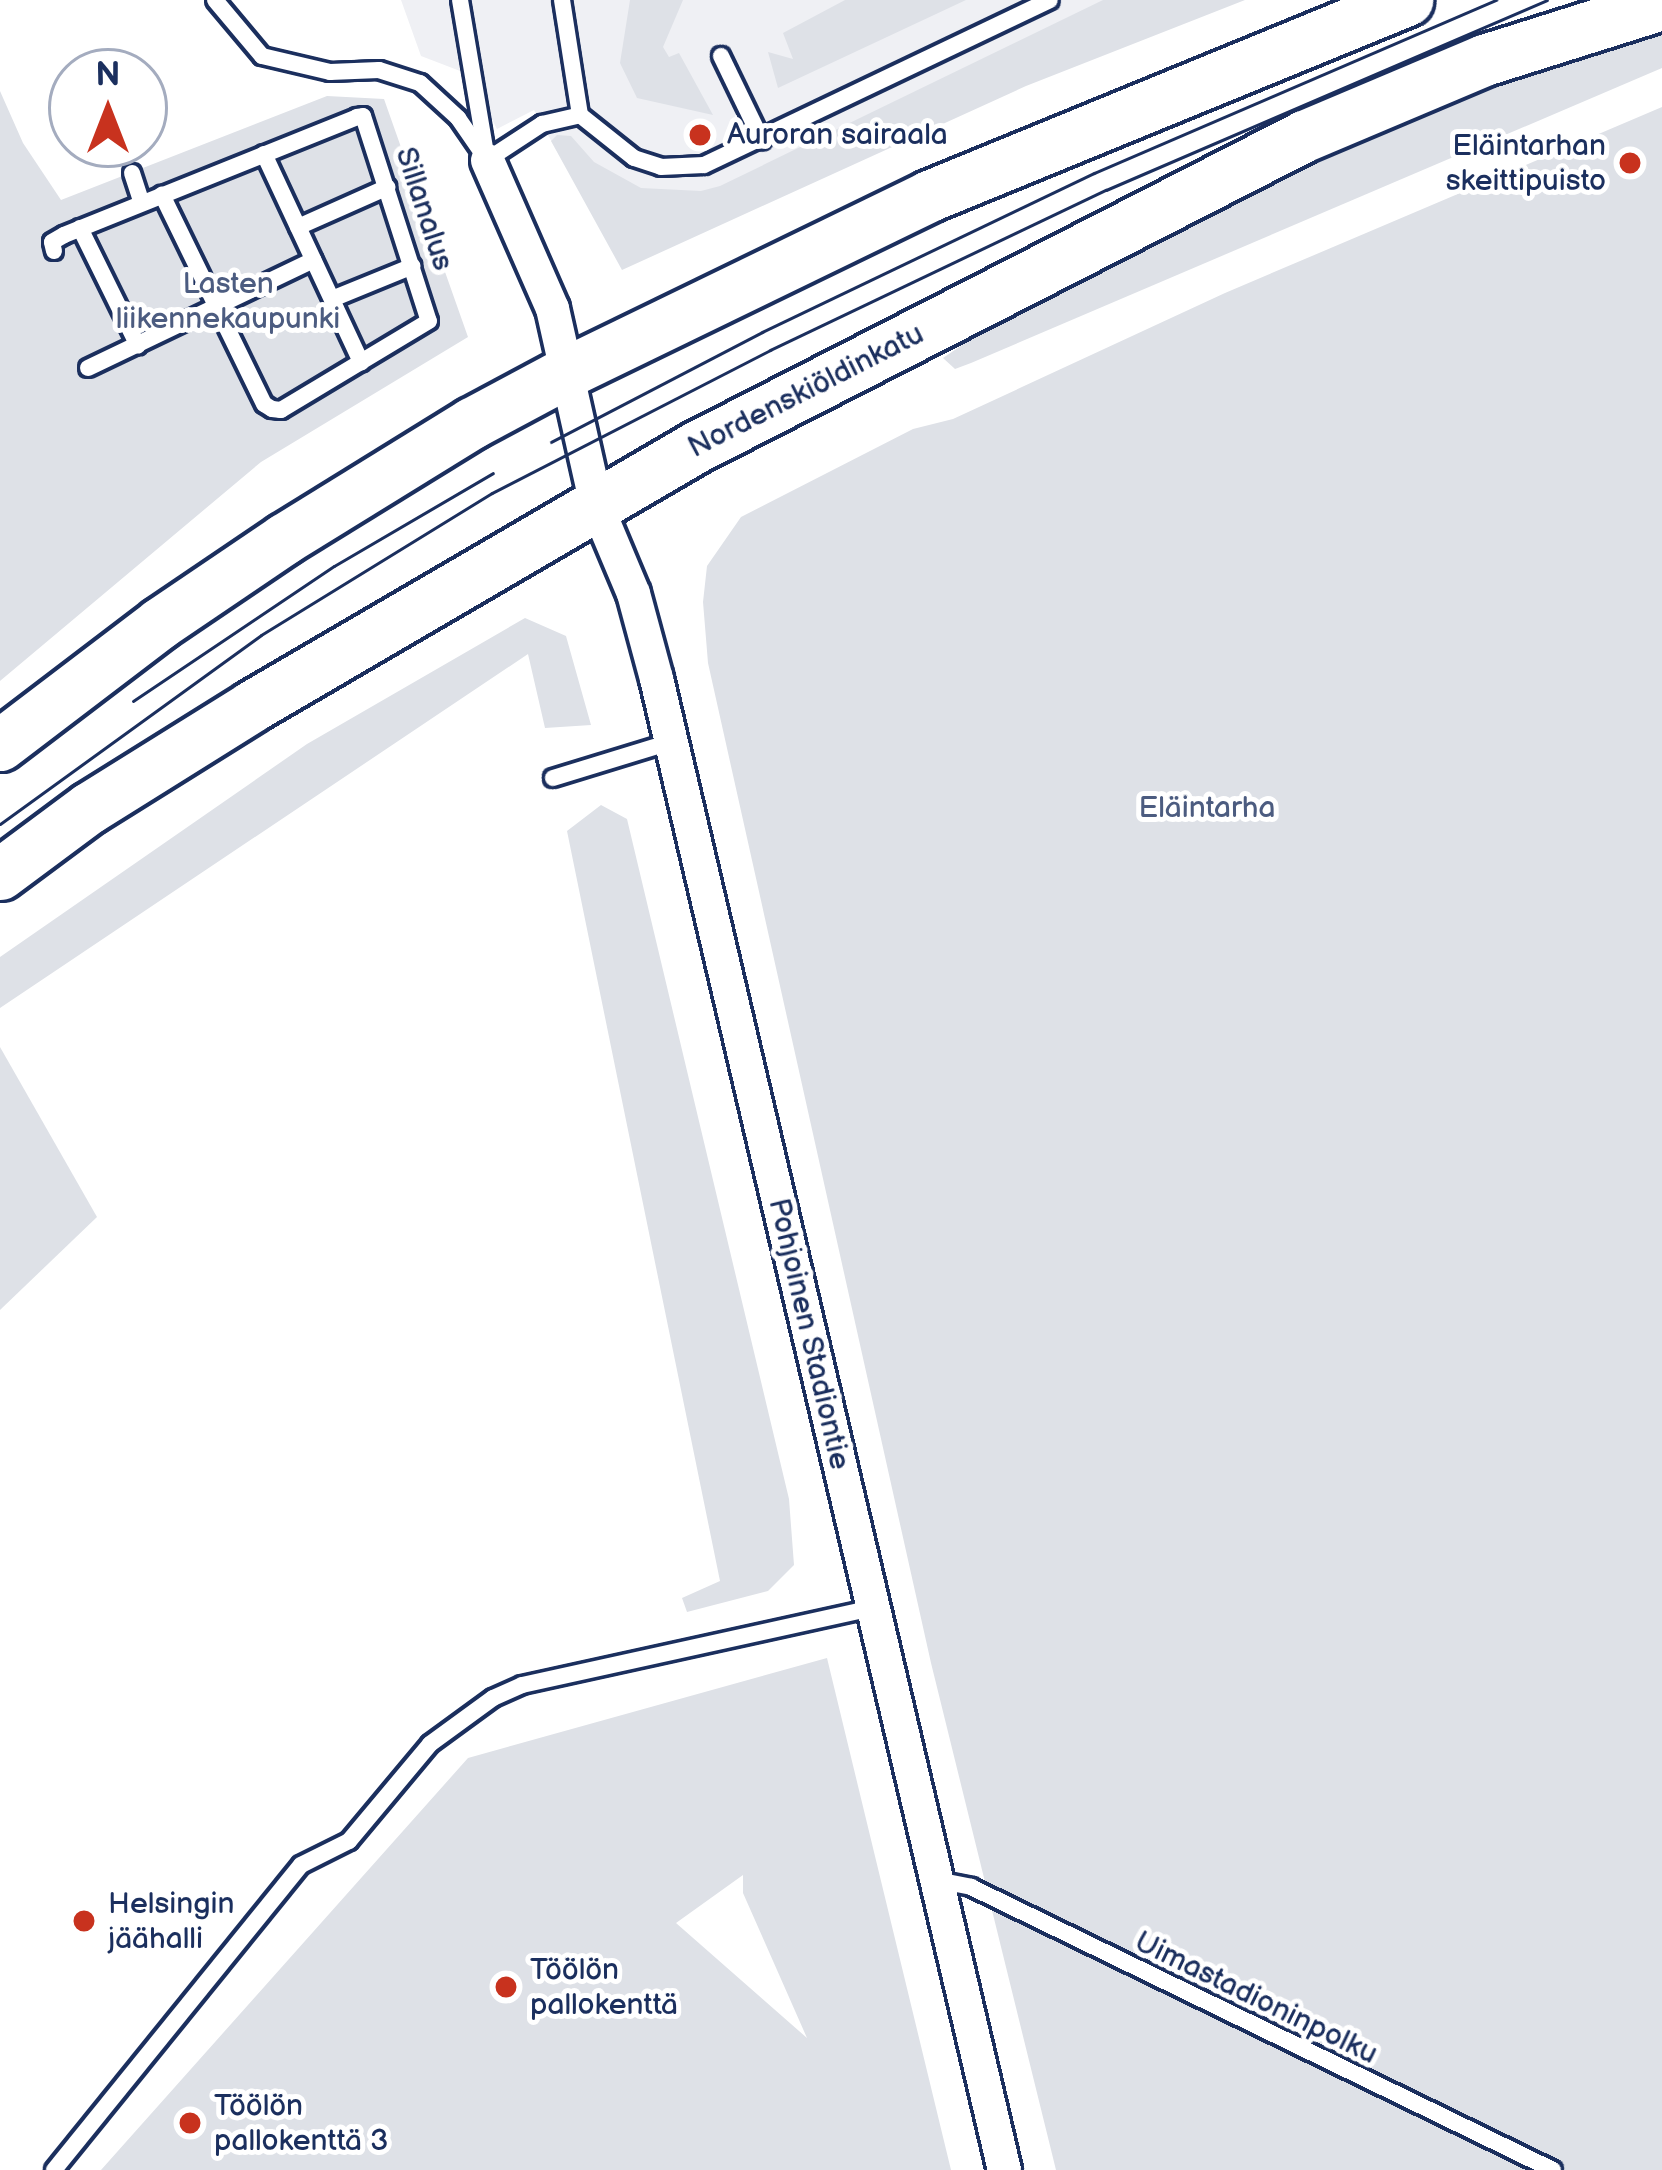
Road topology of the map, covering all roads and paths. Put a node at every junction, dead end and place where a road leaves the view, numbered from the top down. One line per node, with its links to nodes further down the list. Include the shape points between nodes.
1 (460, 0): 11 (lane)
2 (562, 0): 8 (lane)
3 (1407, 0): 26 (main road, via 928,196)
4 (213, 3): 11 (lane, via 262,56 420,83)
5 (1038, 3): 9 (lane)
6 (1662, 4): 27 (main road, Nordenskiöldinkatu, via 1484,61 1304,136)
7 (721, 56): 9 (lane)
8 (580, 115): 9 (lane, via 634,158 661,167 704,165); 11 (lane, via 542,124)
9 (762, 141)
10 (264, 154): 13 (lane, Sillanalus, via 363,116); 14 (lane); 16 (lane)
11 (487, 160): 26 (street, Pohjoinen Stadiontie, via 552,308)
12 (132, 173): 15 (lane)
13 (388, 187): 16 (lane); 20 (lane, Sillanalus)
14 (162, 195): 17 (lane); 22 (lane)
15 (140, 197)
16 (298, 227): 19 (lane)
17 (80, 228): 18 (lane, via 52,242); 23 (lane)
18 (54, 251)
19 (314, 260): 21 (lane); 22 (lane)
20 (413, 266): 21 (lane); 24 (lane, Sillanalus, via 429,320)
21 (332, 299): 24 (lane)
22 (217, 307): 23 (lane); 24 (lane, via 272,409)
23 (138, 346): 25 (lane)
24 (361, 362)
25 (88, 368)
26 (569, 371): 27 (street, Pohjoinen Stadiontie); 29 (main road, via 284,539)
27 (596, 505): 28 (street, Pohjoinen Stadiontie, via 632,593); 31 (main road, Nordenskiöldinkatu, via 252,706)
28 (671, 742): 30 (lane); 32 (street, Pohjoinen Stadiontie)
29 (0, 745)
30 (553, 778)
31 (0, 874)
32 (873, 1608): 33 (street, Pohjoinen Stadiontie); 34 (lane, via 493,1698 430,1744 349,1840 301,1865)
33 (934, 1879): 35 (street, Pohjoinen Stadiontie); 36 (lane, Uimastadioninpolku, via 971,1887)
34 (54, 2170)
35 (1004, 2170)
36 (1553, 2170)

